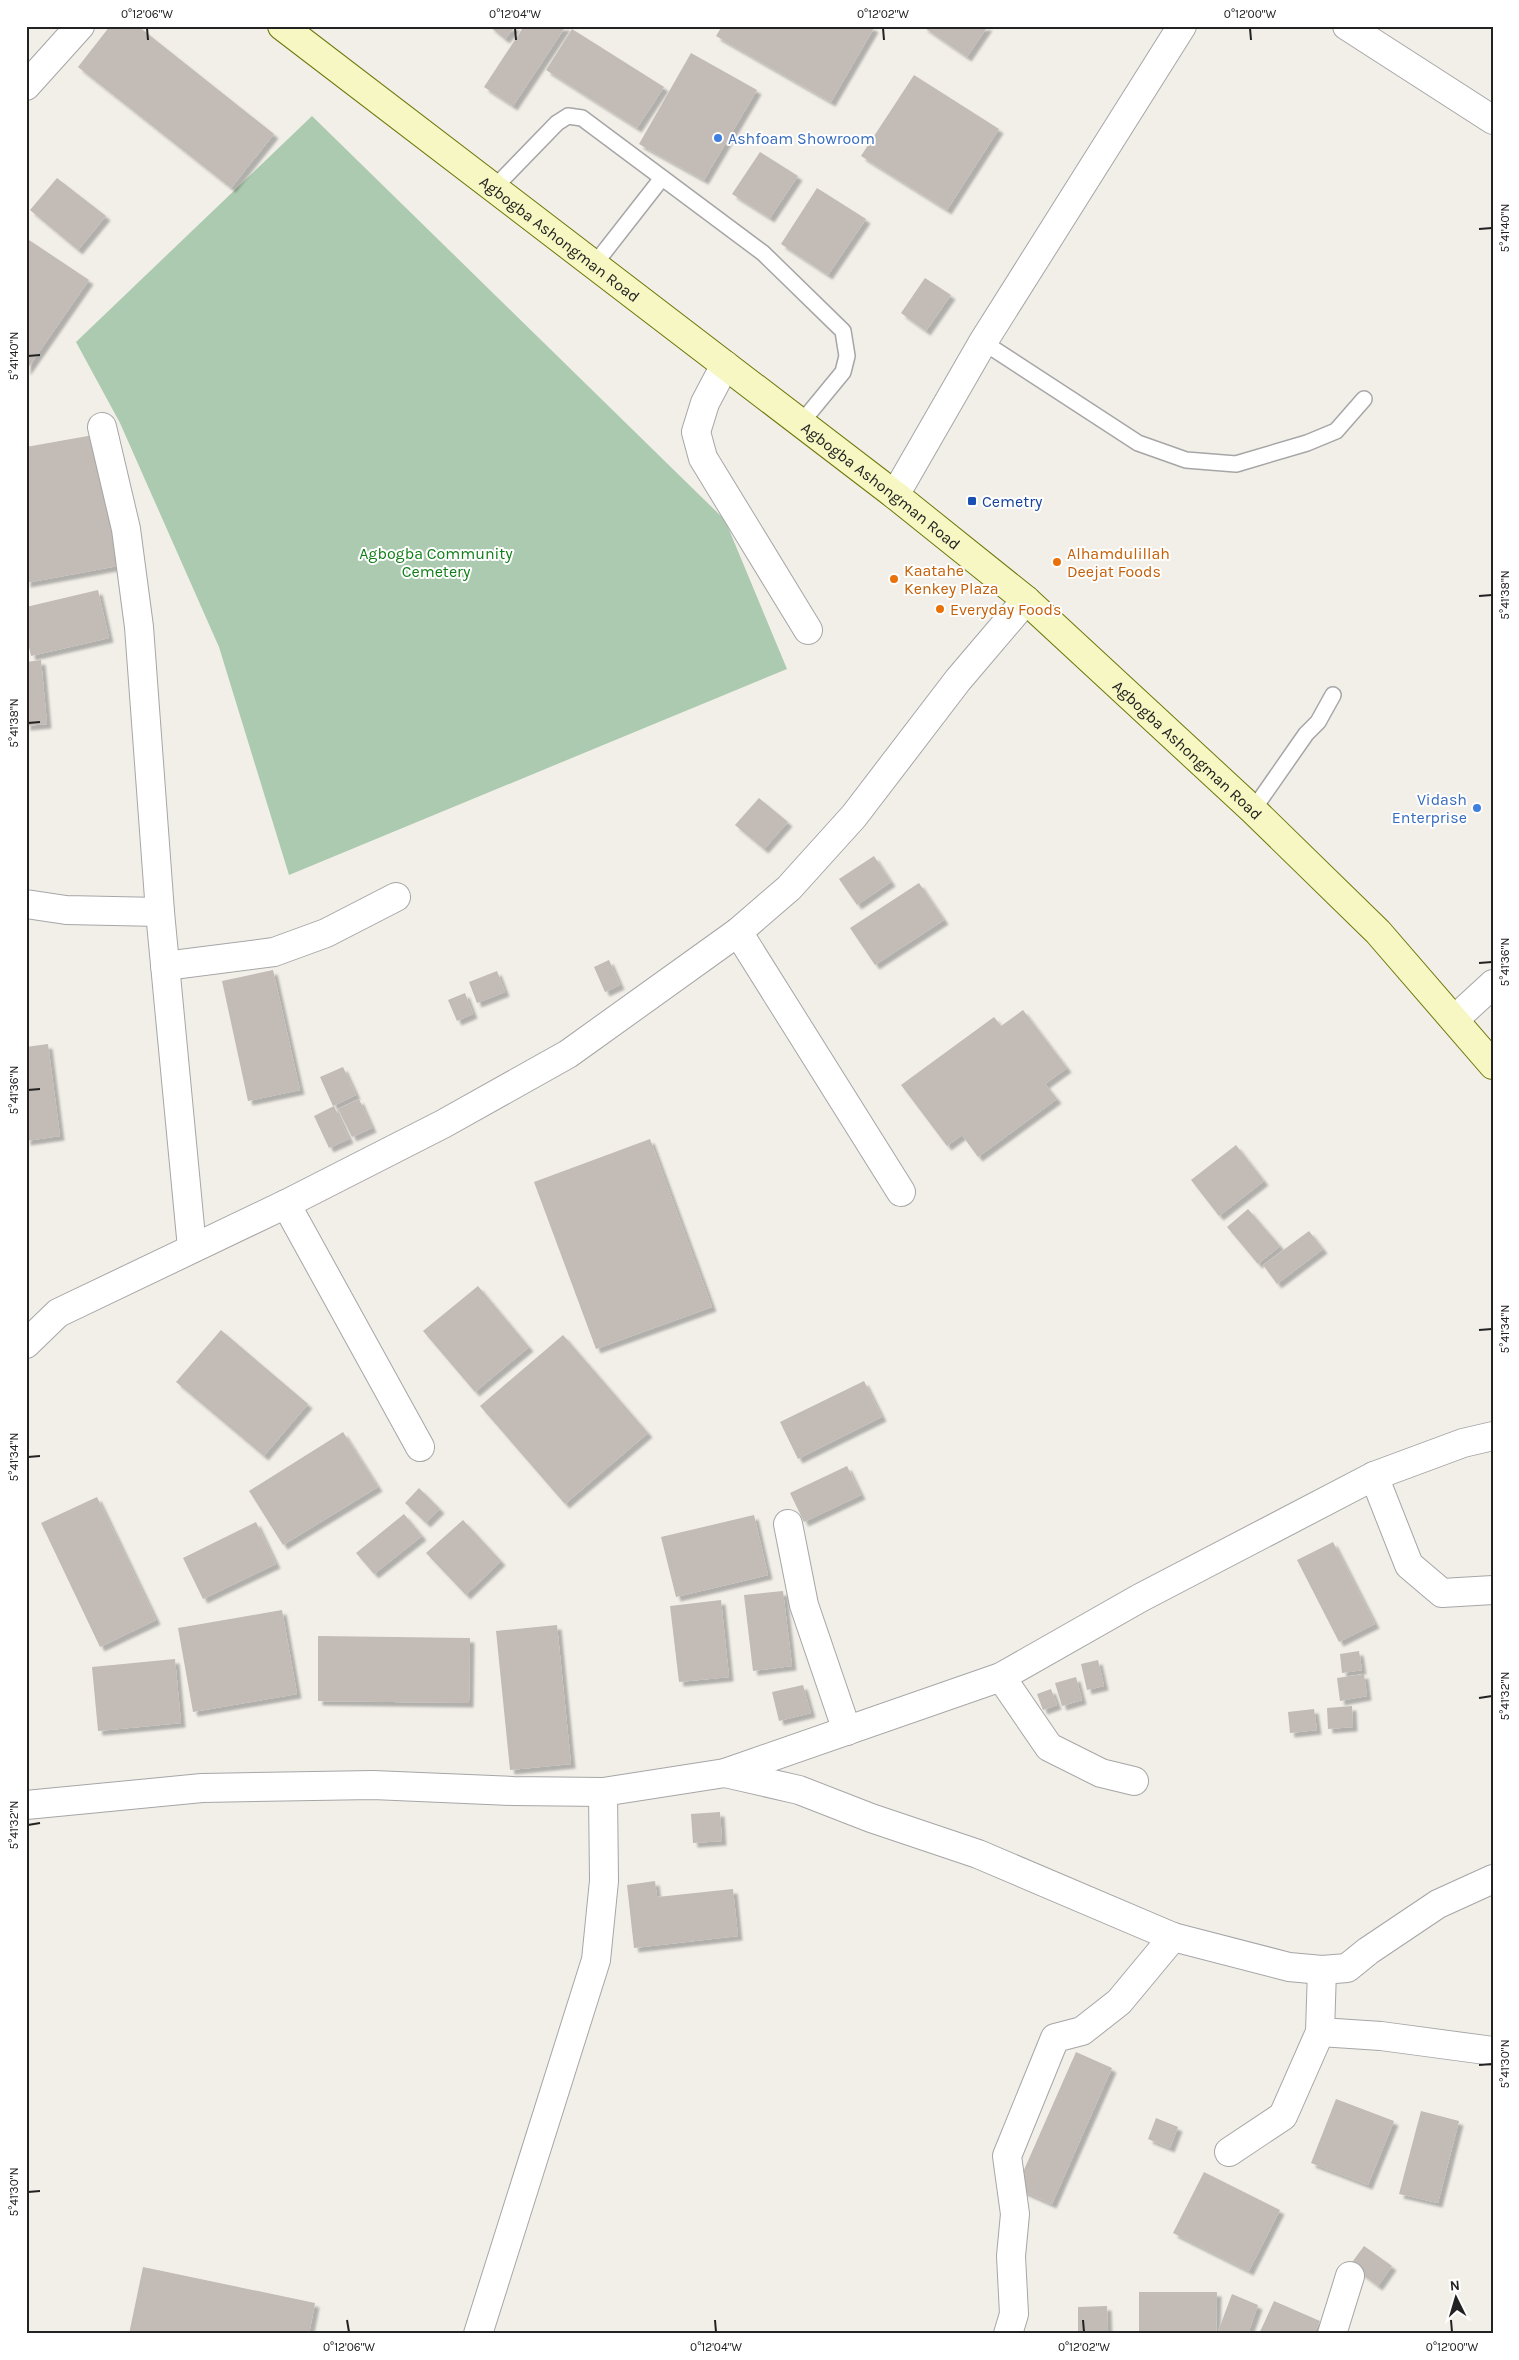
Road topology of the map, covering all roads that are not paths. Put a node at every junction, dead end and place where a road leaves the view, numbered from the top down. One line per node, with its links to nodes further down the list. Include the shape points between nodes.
1 (80, 26): 5 (street)
2 (282, 26): 8 (street, Agbogba Ashongman Road)
3 (1182, 26): 10 (street)
4 (1347, 26): 6 (street)
5 (26, 86)
6 (1493, 120)
7 (662, 178): 8 (lane, via 582,118 568,116 557,123); 9 (lane); 13 (lane, via 763,253 843,331 847,356 844,372)
8 (494, 188): 9 (street, Agbogba Ashongman Road)
9 (594, 265): 11 (street, Agbogba Ashongman Road)
10 (983, 342): 12 (lane, via 1138,443 1186,460 1236,464 1307,443 1336,431); 15 (street)
11 (725, 365): 13 (street, Agbogba Ashongman Road); 17 (street, via 705,403 696,432 703,458)
12 (1364, 399)
13 (801, 423): 15 (street, Agbogba Ashongman Road)
14 (102, 427): 22 (street, via 126,529 139,627)
15 (895, 495): 16 (street, Agbogba Ashongman Road)
16 (1026, 600): 19 (street, Agbogba Ashongman Road); 23 (street, via 958,680 854,816 789,888)
17 (808, 630)
18 (1333, 694): 19 (lane, via 1318,722 1306,734)
19 (1253, 810): 26 (street, Agbogba Ashongman Road, via 1378,932)
20 (396, 898): 24 (street, via 326,933 274,952)
21 (26, 904): 22 (street, via 66,910)
22 (160, 912): 24 (street)
23 (738, 932): 28 (street); 29 (street, via 568,1054 443,1124)
24 (165, 966): 30 (street)
25 (1493, 984): 26 (street)
26 (1455, 1019): 27 (street, Agbogba Ashongman Road)
27 (1493, 1065)
28 (901, 1192)
29 (286, 1204): 30 (street); 33 (street)
30 (192, 1248): 31 (street, via 58,1313)
31 (26, 1344)
32 (1493, 1436): 34 (street, via 1463,1443)
33 (420, 1447)
34 (1374, 1476): 36 (street, via 1409,1565 1442,1592); 37 (street, via 1140,1598)
35 (788, 1524): 38 (street, via 804,1605)
36 (1493, 1590)
37 (1001, 1677): 38 (street); 40 (street, via 1049,1746 1101,1773)
38 (847, 1731): 39 (street)
39 (725, 1773): 41 (street); 44 (street, via 799,1790 978,1854)
40 (1134, 1781)
41 (603, 1792): 42 (street, via 513,1792 372,1785 202,1788); 50 (street, via 604,1881 596,1960)
42 (27, 1798)
43 (1493, 1879): 45 (street, via 1438,1904 1347,1968)
44 (1173, 1937): 45 (street, via 1289,1967); 51 (street, via 1119,2002 1082,2031 1056,2038 1007,2156 1015,2214 1011,2256 1014,2314)
45 (1322, 1970): 46 (street)
46 (1320, 2032): 47 (street, via 1381,2036); 48 (street, via 1284,2116)
47 (1493, 2051)
48 (1229, 2152)
49 (1350, 2276): 52 (street)
50 (478, 2334)
51 (1008, 2334)
52 (1332, 2334)

